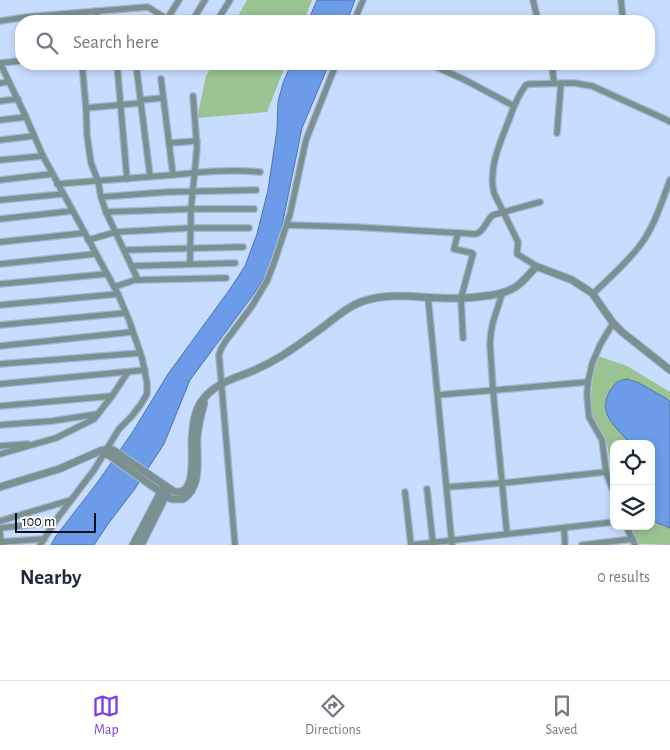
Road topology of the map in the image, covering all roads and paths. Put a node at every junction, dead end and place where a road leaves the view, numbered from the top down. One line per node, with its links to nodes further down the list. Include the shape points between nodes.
1 (152, 0): 8 (street)
2 (179, 0): 13 (street)
3 (205, 0): 14 (street)
4 (230, 0): 15 (street)
5 (363, 0): 16 (street)
6 (533, 0): 17 (street)
7 (621, 0): 18 (street)
8 (148, 6): 9 (street); 12 (street)
9 (96, 11): 10 (street); 11 (street)
10 (70, 15)
11 (96, 15)
12 (161, 15)
13 (171, 15)
14 (196, 15)
15 (221, 15)
16 (357, 15)
17 (537, 15)
18 (622, 15)
19 (15, 20): 20 (street)
20 (0, 21)
21 (15, 62): 22 (street)
22 (0, 63): 30 (street)
23 (83, 70): 41 (street)
24 (117, 70): 39 (street)
25 (137, 70): 38 (street)
26 (334, 70): 75 (street, via 305,146)
27 (443, 70): 40 (street)
28 (553, 70): 33 (street)
29 (161, 79): 35 (street)
30 (8, 82): 31 (street); 36 (street)
31 (0, 83)
32 (561, 83): 33 (street); 45 (street, via 592,86); 46 (street)
33 (554, 84): 40 (street, via 526,85)
34 (193, 96): 49 (street)
35 (163, 98): 38 (street); 50 (street)
36 (18, 99): 37 (street); 43 (street)
37 (0, 101)
38 (141, 102): 39 (street); 57 (street)
39 (120, 105): 41 (street); 58 (street)
40 (514, 106): 73 (street, via 492,175 494,193)
41 (86, 108): 61 (street, via 91,163)
42 (670, 113): 45 (street)
43 (26, 117): 44 (street); 47 (street)
44 (0, 120)
45 (669, 121)
46 (557, 133)
47 (34, 136): 48 (street); 51 (street)
48 (0, 140)
49 (197, 141): 50 (street); 53 (street)
50 (169, 142): 56 (street)
51 (43, 156): 52 (street); 55 (street)
52 (0, 160)
53 (194, 172): 54 (street); 56 (street); 63 (street)
54 (260, 172)
55 (52, 174): 59 (street); 62 (street)
56 (173, 175): 57 (street)
57 (150, 176): 58 (street)
58 (127, 179): 61 (street)
59 (0, 180)
60 (670, 180): 98 (street, via 640,245)
61 (98, 181): 62 (street); 66 (street)
62 (57, 184): 65 (street)
63 (192, 190): 64 (street); 66 (street); 69 (street)
64 (256, 190)
65 (63, 194): 67 (street); 71 (street)
66 (101, 197): 72 (street)
67 (0, 200)
68 (540, 202): 73 (street)
69 (191, 209): 70 (street); 72 (street); 76 (street)
70 (254, 209)
71 (72, 211): 74 (street); 80 (street)
72 (106, 212): 78 (street)
73 (504, 212): 79 (street, via 490,217 480,233); 90 (street, via 518,242 516,254)
74 (0, 219)
75 (287, 225): 79 (street); 115 (street, via 261,293 220,349)
76 (190, 228): 77 (street); 78 (street); 83 (street)
77 (249, 228)
78 (116, 232): 80 (street); 84 (street)
79 (458, 233): 100 (street, via 454,249 473,254)
80 (86, 237): 81 (street); 85 (street)
81 (0, 242)
82 (243, 247): 83 (street)
83 (190, 248): 84 (street); 86 (street)
84 (125, 250): 89 (street)
85 (96, 254): 88 (street); 91 (street)
86 (190, 263): 87 (street); 89 (street)
87 (235, 263)
88 (0, 264)
89 (132, 266): 93 (street)
90 (538, 267): 97 (street, via 517,286); 98 (street, via 572,280)
91 (106, 274): 94 (street); 95 (street)
92 (226, 278): 93 (street)
93 (138, 280): 95 (street)
94 (0, 284)
95 (114, 287): 96 (street)
96 (118, 294): 101 (street); 102 (street)
97 (502, 294): 100 (street); 116 (street, via 490,332)
98 (593, 294): 103 (street)
99 (428, 297): 100 (street); 115 (street, via 385,297 360,302 345,309 271,363); 117 (street)
100 (461, 298): 106 (street)
101 (0, 305)
102 (125, 313): 104 (street); 105 (street)
103 (613, 323): 111 (street); 113 (street, via 600,345)
104 (0, 325)
105 (132, 332): 107 (street); 108 (street)
106 (463, 338)
107 (0, 346)
108 (140, 352): 109 (street); 110 (street)
109 (0, 364)
110 (145, 370): 112 (street); 125 (street, via 147,394 119,429)
111 (670, 370)
112 (128, 372): 114 (street); 118 (street)
113 (588, 382): 116 (street); 127 (street, via 589,417 602,440)
114 (0, 384)
115 (221, 384): 119 (street); 153 (street)
116 (493, 390): 117 (street); 129 (street)
117 (438, 395): 133 (street)
118 (112, 396): 120 (street); 121 (street)
119 (206, 396): 132 (street, via 200,403 194,422 189,482 179,492); 136 (street, via 197,436 198,467 194,487 183,500)
120 (0, 406)
121 (98, 414): 122 (street); 123 (street, via 94,419)
122 (0, 425)
123 (43, 442): 124 (street); 126 (street)
124 (0, 446)
125 (107, 452): 128 (street); 131 (street); 137 (street)
126 (0, 454)
127 (606, 472): 129 (street); 130 (street)
128 (151, 480): 132 (street); 136 (street)
129 (503, 483): 133 (street); 144 (street)
130 (611, 485)
131 (0, 487)
132 (167, 487): 136 (street)
133 (447, 487): 148 (street)
134 (427, 489): 149 (street)
135 (405, 492): 154 (street)
136 (163, 494): 151 (street); 152 (street)
137 (71, 500): 138 (street); 139 (street)
138 (0, 521)
139 (55, 522): 142 (street); 145 (street)
140 (610, 522): 141 (street)
141 (564, 528): 144 (street); 155 (street)
142 (0, 530): 147 (street)
143 (628, 530): 146 (street)
144 (508, 534): 148 (street)
145 (44, 539): 147 (street); 150 (street)
146 (634, 542): 156 (street)
147 (1, 543)
148 (452, 543): 149 (street)
149 (433, 544): 154 (street)
150 (40, 545)
151 (133, 545)
152 (141, 545)
153 (235, 545)
154 (411, 545)
155 (565, 545)
156 (582, 545)

